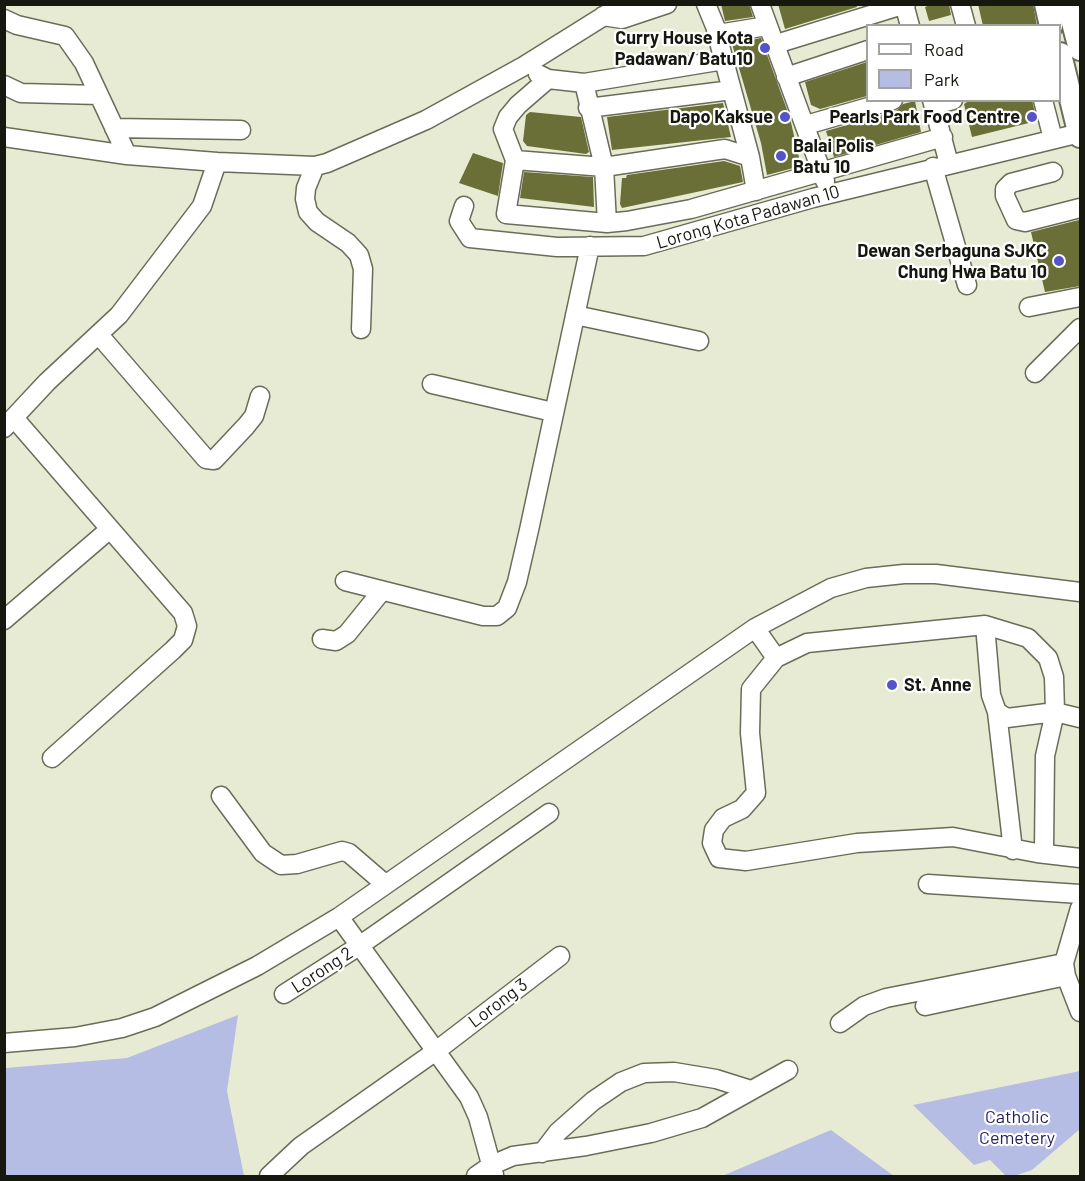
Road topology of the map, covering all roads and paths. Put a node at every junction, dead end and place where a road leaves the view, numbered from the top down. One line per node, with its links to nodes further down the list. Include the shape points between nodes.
1 (623, 4): 9 (street)
2 (667, 4): 9 (street, via 622,19)
3 (706, 4): 15 (street)
4 (760, 4): 14 (street)
5 (960, 4): 12 (street)
6 (1046, 4): 13 (main road)
7 (1068, 4): 17 (main road)
8 (904, 5): 11 (street); 16 (street)
9 (603, 16): 20 (street)
10 (4, 19): 27 (street, via 65,36)
11 (909, 24)
12 (965, 24)
13 (1051, 24)
14 (767, 26): 15 (street); 16 (street)
15 (716, 31): 19 (street)
16 (773, 45): 22 (street)
17 (1080, 49)
18 (866, 50): 22 (street)
19 (724, 60): 24 (street); 26 (street)
20 (524, 66): 23 (street); 44 (street, via 426,120)
21 (1061, 66): 35 (main road)
22 (786, 76): 32 (street)
23 (548, 79): 24 (street); 41 (street, via 508,117 503,129)
24 (584, 83): 31 (street)
25 (4, 85): 27 (street, via 21,93)
26 (732, 90): 31 (street); 40 (street)
27 (99, 95): 33 (street)
28 (886, 102): 32 (street)
29 (1044, 102): 38 (street)
30 (933, 103): 37 (street)
31 (588, 108): 45 (street)
32 (806, 125): 46 (street)
33 (114, 128): 34 (street); 39 (street)
34 (241, 130)
35 (1080, 134): 38 (street, Lorong Kota Padawan 10)
36 (4, 137): 39 (street)
37 (943, 137): 43 (street); 46 (street)
38 (1053, 139): 43 (street, Lorong Kota Padawan 10)
39 (127, 154): 42 (street)
40 (750, 157): 45 (street, via 725,149); 48 (street)
41 (515, 160): 45 (street); 52 (street, via 506,214)
42 (217, 162): 44 (street); 60 (street, via 202,206 119,315)
43 (941, 165): 49 (street, Lorong Kota Padawan 10); 54 (street)
44 (315, 166): 59 (street, via 306,188 308,212 359,255 363,269)
45 (604, 167): 52 (street)
46 (822, 171): 48 (street); 49 (street)
47 (1053, 172): 51 (street, via 1008,185 1005,196 1016,219 1025,222)
48 (756, 191): 52 (street, via 691,209)
49 (829, 194): 53 (street, Lorong Kota Padawan 10, via 644,246)
50 (464, 206): 53 (street, Lorong Kota Padawan 10, via 459,220 470,238 557,247)
51 (1080, 208)
52 (607, 223)
53 (590, 246): 57 (street)
54 (967, 285)
55 (1080, 297): 56 (street)
56 (1029, 307)
57 (575, 315): 61 (street); 65 (street)
58 (1080, 328): 62 (street)
59 (362, 329)
60 (99, 335): 64 (street, via 206,459 214,460 246,426 254,416); 66 (street)
61 (699, 340)
62 (1035, 373)
63 (432, 384): 65 (street)
64 (260, 396)
65 (553, 412): 69 (street, via 517,582 502,613 483,616)
66 (9, 423): 67 (street)
67 (110, 529): 71 (street); 79 (street, via 183,613 187,626 183,640 173,651)
68 (345, 581): 69 (street)
69 (381, 592): 74 (street, via 347,634 336,641)
70 (1080, 592): 73 (street, via 936,574 866,578 831,588)
71 (4, 620)
72 (985, 625): 75 (street, via 807,643); 76 (street, via 991,695); 77 (street, via 1028,638 1048,658 1054,677)
73 (755, 628): 75 (street); 85 (street)
74 (322, 639)
75 (776, 658): 82 (street, via 751,689 750,733 756,793 742,809 723,818 714,830 712,843 720,858 746,861 857,843 953,837)
76 (997, 712): 77 (street, via 1007,718); 82 (street)
77 (1056, 712): 78 (street); 83 (street, via 1045,756 1044,849)
78 (1080, 718)
79 (52, 758)
80 (221, 795): 85 (street, via 262,853 280,865 342,851)
81 (549, 813): 90 (street, Lorong 2)
82 (1013, 850): 83 (street)
83 (1037, 853): 84 (street)
84 (1080, 858)
85 (385, 884): 89 (street)
86 (928, 884): 87 (street)
87 (1080, 894)
88 (1080, 908): 92 (street)
89 (339, 917): 90 (street); 97 (street, via 257,966 155,1017 75,1037)
90 (359, 946): 93 (street, Lorong 2); 98 (street)
91 (560, 956): 98 (street, Lorong 3)
92 (1065, 970): 94 (street); 95 (street); 96 (street, via 886,998 864,1006)
93 (284, 994)
94 (925, 1006)
95 (1080, 1012)
96 (840, 1023)
97 (4, 1042)
98 (436, 1051): 102 (street, via 469,1097); 103 (street, Lorong 3, via 301,1146)
99 (788, 1070): 100 (street)
100 (751, 1090): 101 (street, via 702,1118 651,1133); 101 (street, via 674,1072 644,1073 621,1082 593,1101 558,1132)
101 (542, 1153): 102 (street, via 513,1156)
102 (493, 1171): 104 (street)
103 (269, 1176)
104 (476, 1176)

